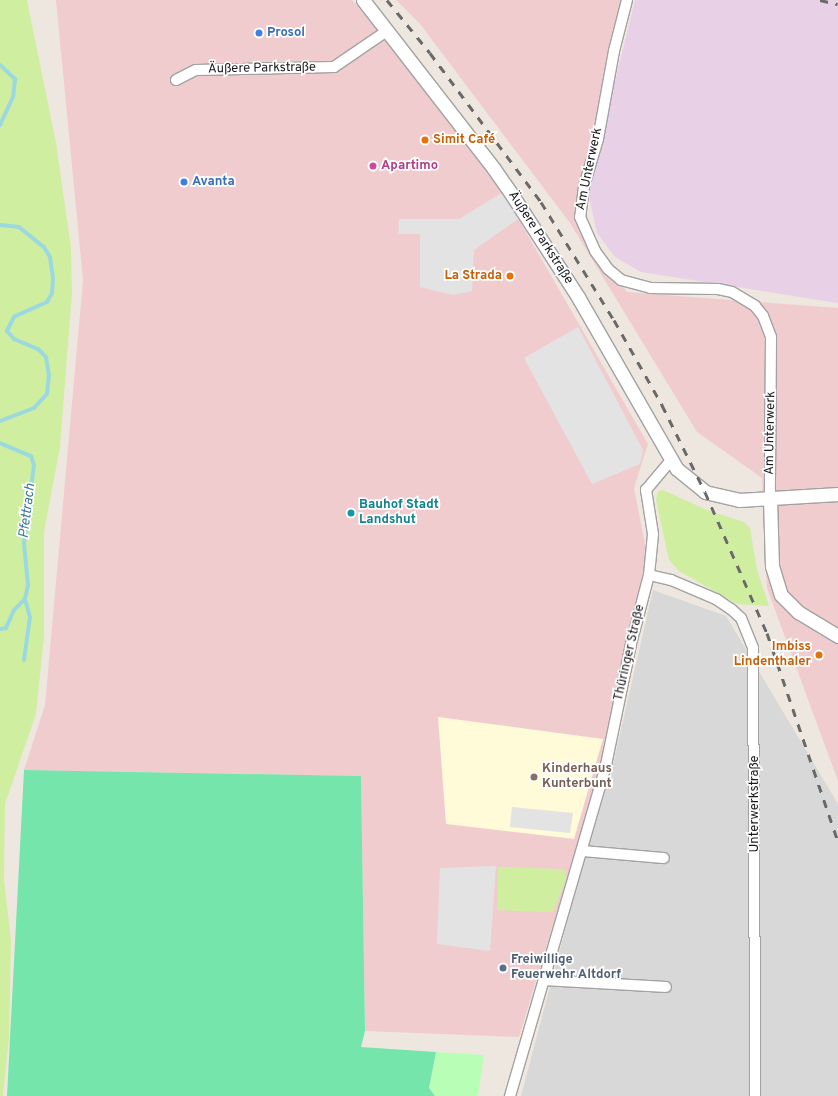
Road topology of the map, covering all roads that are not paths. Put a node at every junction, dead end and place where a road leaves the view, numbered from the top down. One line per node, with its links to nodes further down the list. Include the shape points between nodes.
1 (362, 0): 3 (street, Äußere Parkstraße)
2 (627, 0): 7 (street, Am Unterwerk, via 614,51 598,139 584,186 580,217 595,251 608,269 621,280 650,288 718,289 732,292 755,306 763,316 771,337)
3 (388, 30): 4 (street, Äußere Parkstraße, via 334,67 196,70); 5 (street, Äußere Parkstraße, via 514,198 578,297)
4 (176, 80)
5 (670, 461): 7 (street, Äußere Parkstraße, via 705,492 739,500); 8 (street, Thüringer Straße, via 646,490 653,534)
6 (838, 494): 7 (street, Äußere Parkstraße)
7 (770, 499): 9 (street, via 772,566 781,595 798,612)
8 (649, 575): 10 (street, Thüringer Straße, via 631,644 606,765); 15 (street, Unterwerkstraße, via 671,580 716,599 731,609 745,624 753,648)
9 (838, 636)
10 (582, 851): 11 (street); 12 (street, Thüringer Straße)
11 (664, 858)
12 (544, 980): 13 (street); 14 (street, Thüringer Straße)
13 (666, 987)
14 (510, 1096)
15 (755, 1096)

